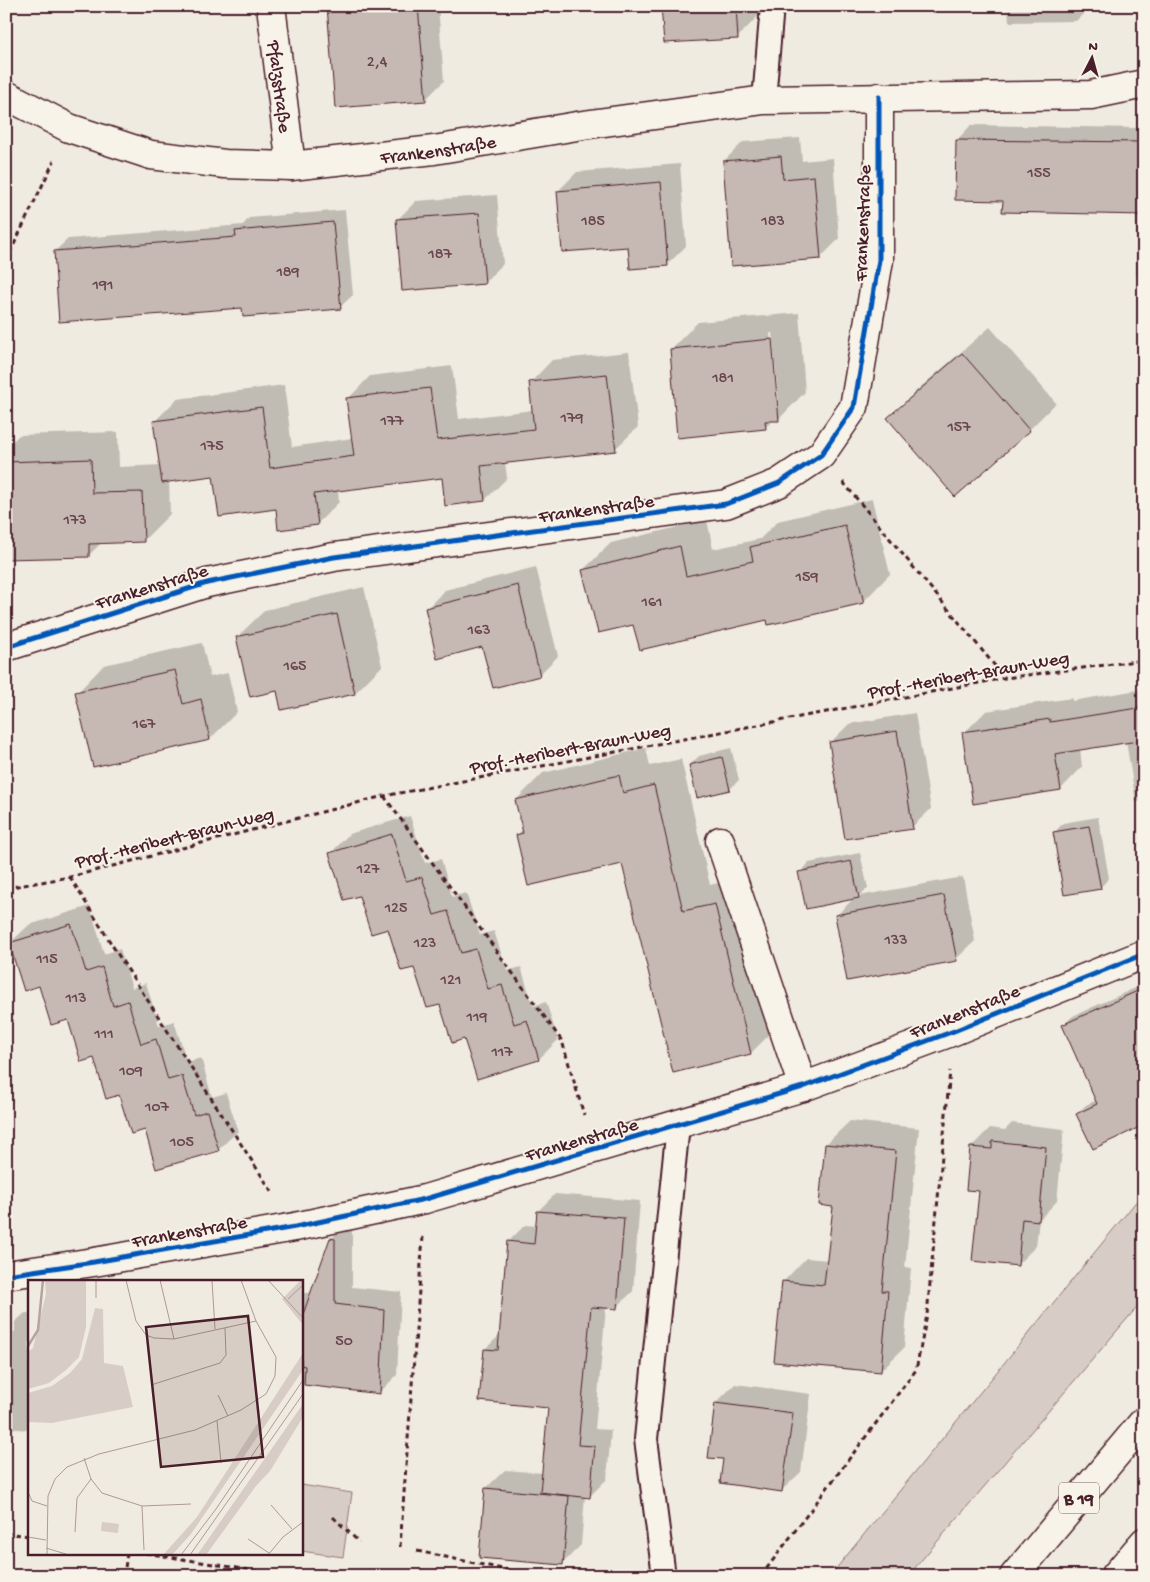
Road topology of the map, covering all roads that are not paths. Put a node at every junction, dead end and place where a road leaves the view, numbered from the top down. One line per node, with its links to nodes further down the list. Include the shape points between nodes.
1 (271, 6): 7 (main road, Pfalzstraße)
2 (772, 6): 6 (lane)
3 (1144, 84): 5 (main road, Frankenstraße, via 1090,94)
4 (6, 95): 7 (main road, Frankenstraße, via 69,128 152,155 226,164)
5 (879, 97): 6 (main road, Frankenstraße); 8 (main road, Frankenstraße, via 879,260 854,407 821,455 779,483 726,504 334,557 207,583)
6 (764, 100): 7 (main road, Frankenstraße, via 434,150)
7 (291, 166)
8 (6, 647)
9 (720, 841): 11 (main road)
10 (1144, 954): 11 (main road, Frankenstraße, via 954,1031)
11 (803, 1087): 12 (main road, Frankenstraße)
12 (678, 1125): 13 (main road, Frankenstraße, via 425,1199 295,1227); 16 (lane, via 646,1439)
13 (6, 1274)
14 (1144, 1421): 17 (main road, B 19)
15 (1144, 1542): 18 (main road)
16 (664, 1576)
17 (1014, 1576)
18 (1115, 1576)

